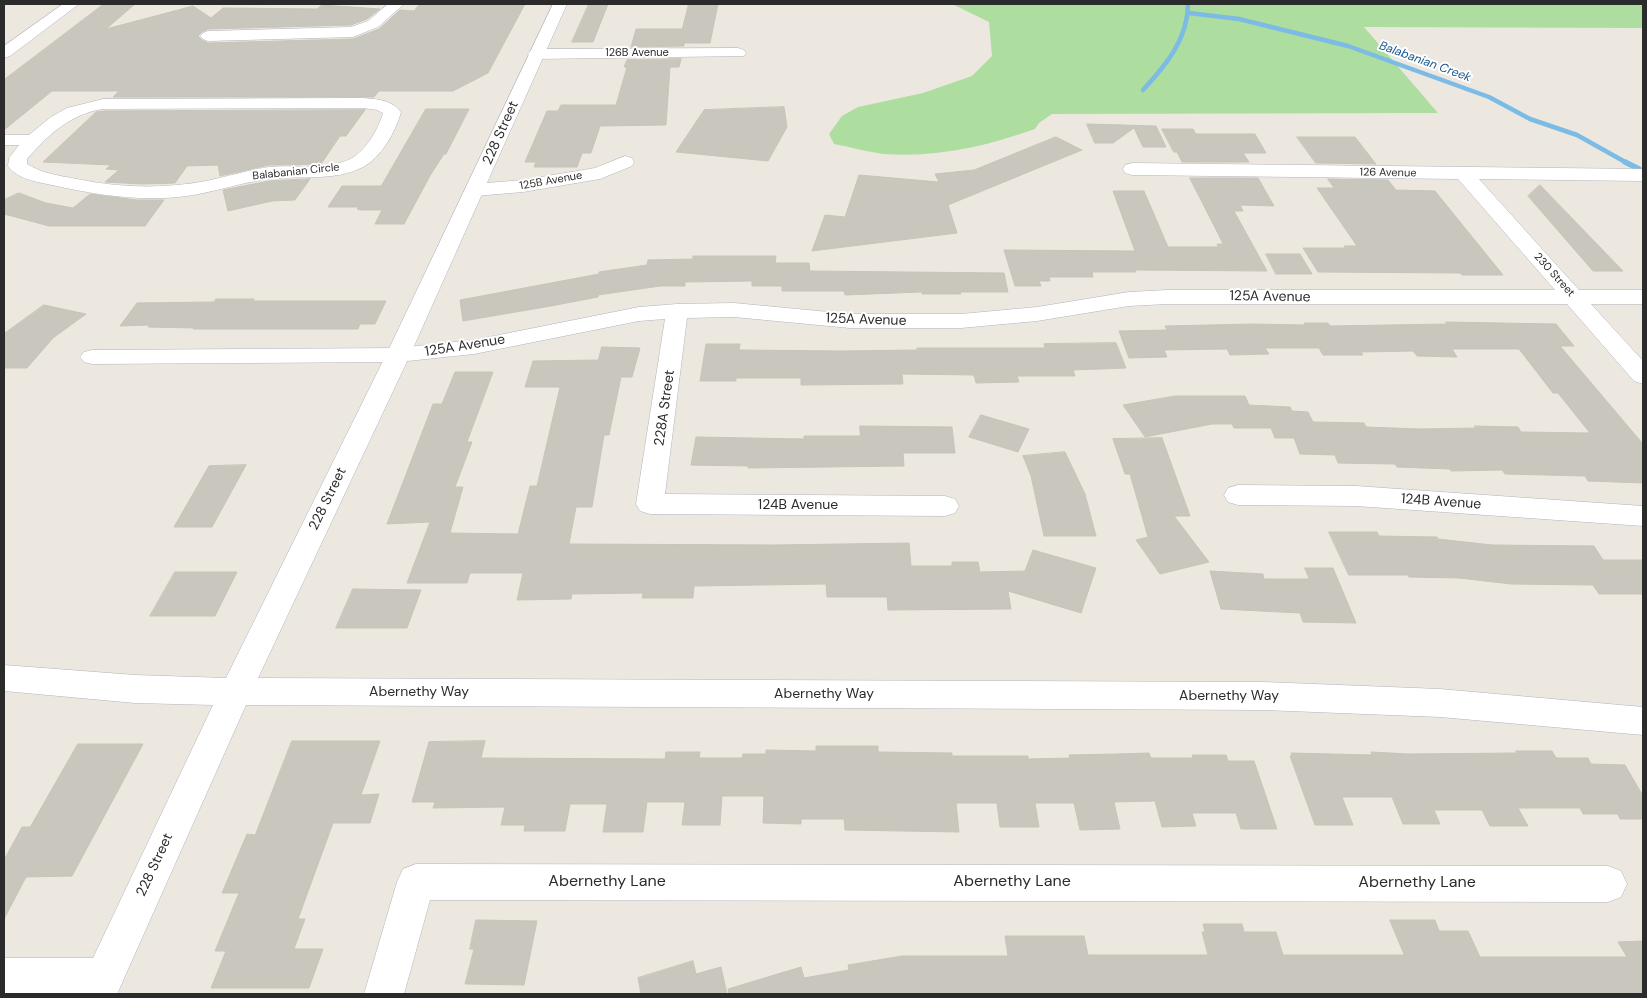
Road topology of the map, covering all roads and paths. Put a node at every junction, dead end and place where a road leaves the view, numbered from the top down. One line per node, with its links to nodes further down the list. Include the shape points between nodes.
1 (72, 4): 5 (street)
2 (397, 4): 4 (street, via 373,24 353,32)
3 (560, 4): 7 (street, 228 Street)
4 (208, 36)
5 (4, 53)
6 (738, 53): 7 (street, 126B Avenue)
7 (536, 54): 14 (street, 228 Street)
8 (4, 140): 9 (street)
9 (34, 140): 9 (street, Balabanian Circle, via 18,158 17,166 21,170 105,191 138,194 174,192 270,173 325,171 358,163 370,151 392,112 387,107 363,103 103,104 62,116)
10 (626, 162): 14 (street, 125B Avenue, via 600,173 523,186)
11 (1132, 169): 12 (street, 126 Avenue)
12 (1464, 174): 13 (street, 126 Avenue); 15 (street, 230 Street)
13 (1643, 175)
14 (475, 190): 18 (street, 228 Street)
15 (1574, 297): 16 (street, 125A Avenue); 17 (street, 125A Avenue, via 1166,297 961,321 850,321 734,310); 20 (street, 230 Street)
16 (1643, 298)
17 (677, 311): 18 (street, 125A Avenue, via 639,314 474,347); 22 (street, 228A Street)
18 (398, 355): 19 (street, 125A Avenue); 26 (street, 228 Street)
19 (92, 357)
20 (1643, 376)
21 (1238, 495): 24 (street, 124B Avenue, via 1356,496)
22 (650, 504): 23 (street, 124B Avenue)
23 (946, 506)
24 (1643, 516)
25 (4, 678): 26 (street, Abernethy Way, via 135,689)
26 (235, 692): 27 (street, Abernethy Way, via 1264,696 1440,703); 30 (street, 228 Street)
27 (1643, 721)
28 (1608, 884): 31 (street, Abernethy Lane, via 416,882)
29 (4, 978): 30 (street)
30 (100, 986)
31 (384, 994)

